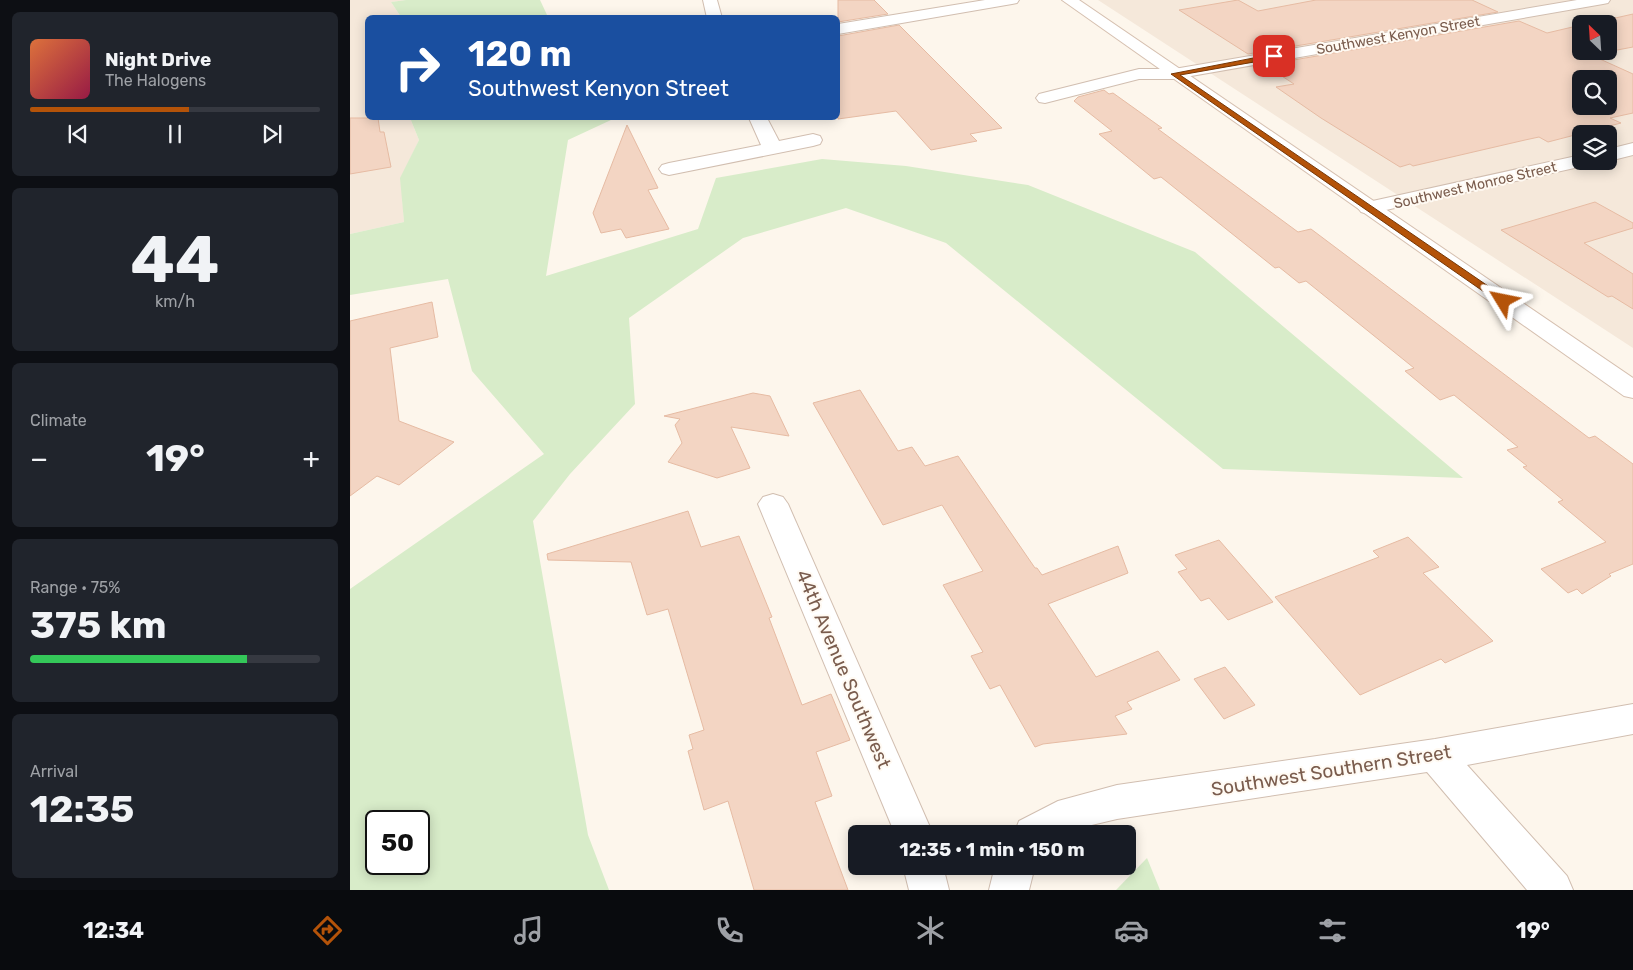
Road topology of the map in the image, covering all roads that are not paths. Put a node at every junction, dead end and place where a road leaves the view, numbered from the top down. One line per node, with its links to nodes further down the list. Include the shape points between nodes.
1 (710, 0): 5 (street)
2 (1012, 0): 6 (street)
3 (1069, 0): 7 (street)
4 (1603, 0): 7 (street, Southwest Kenyon Street)
5 (715, 15)
6 (840, 29)
7 (1174, 74): 8 (street, Southwest Kenyon Street, via 1139,74); 16 (street)
8 (1045, 98)
9 (759, 120): 11 (street)
10 (813, 140): 11 (street)
11 (772, 147): 15 (street)
12 (1633, 149): 13 (street)
13 (1617, 153)
14 (1572, 163): 16 (street, Southwest Monroe Street)
15 (669, 170)
16 (1368, 208): 17 (street)
17 (1633, 390)
18 (773, 504): 21 (street, 44th Avenue Southwest)
19 (1633, 719): 20 (street, Southwest Southern Street)
20 (1435, 755): 22 (street, Southwest Southern Street, via 1117,802 1071,813); 27 (street)
21 (910, 825)
22 (1050, 825)
23 (925, 875): 25 (street)
24 (1013, 875): 26 (street)
25 (929, 890)
26 (1009, 890)
27 (1553, 890)

